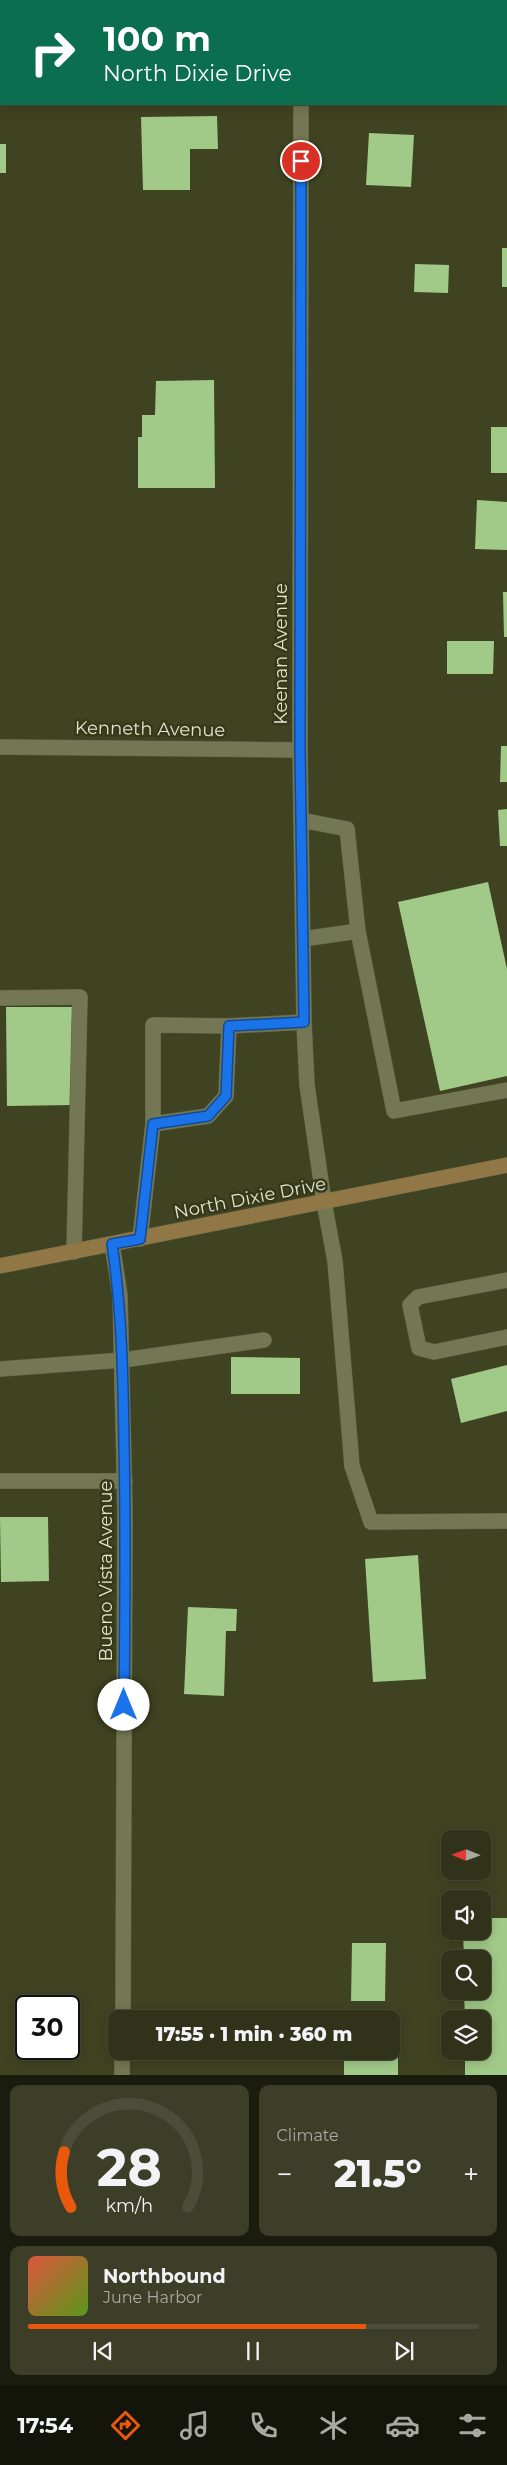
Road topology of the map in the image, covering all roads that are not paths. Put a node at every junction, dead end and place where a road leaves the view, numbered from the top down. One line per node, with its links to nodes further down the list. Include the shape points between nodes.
1 (301, 105): 3 (street, Keenan Avenue)
2 (0, 747): 3 (street, Kenneth Avenue)
3 (300, 750): 4 (street, Keenan Avenue)
4 (301, 820): 5 (street, via 347,829); 6 (street, Keenan Avenue)
5 (358, 931): 6 (street); 10 (street, via 394,1111)
6 (303, 938): 8 (street, Keenan Avenue)
7 (0, 998): 16 (street, via 80,997)
8 (304, 1022): 9 (street); 13 (street, Keenan Avenue, via 307,1084)
9 (229, 1026): 11 (street, via 226,1096 208,1116); 11 (street, via 152,1025)
10 (507, 1090)
11 (153, 1124): 14 (street)
12 (507, 1165): 13 (main road, North Dixie Drive)
13 (324, 1202): 14 (main road, North Dixie Drive); 25 (street, Keenan Avenue, via 336,1261 352,1466 371,1522)
14 (140, 1239): 15 (main road, North Dixie Drive)
15 (112, 1244): 16 (main road, North Dixie Drive); 21 (street, Bueno Vista Avenue, via 120,1295)
16 (74, 1252): 17 (main road, North Dixie Drive)
17 (0, 1266)
18 (507, 1280): 19 (street, via 418,1297 410,1305 419,1348 434,1352)
19 (507, 1337)
20 (264, 1340): 21 (street)
21 (123, 1360): 22 (street); 24 (street, Bueno Vista Avenue)
22 (0, 1369)
23 (0, 1481): 24 (street)
24 (125, 1481): 26 (street, Bueno Vista Avenue)
25 (507, 1521)
26 (122, 2010)
27 (122, 2060): 28 (street)
28 (122, 2075)

